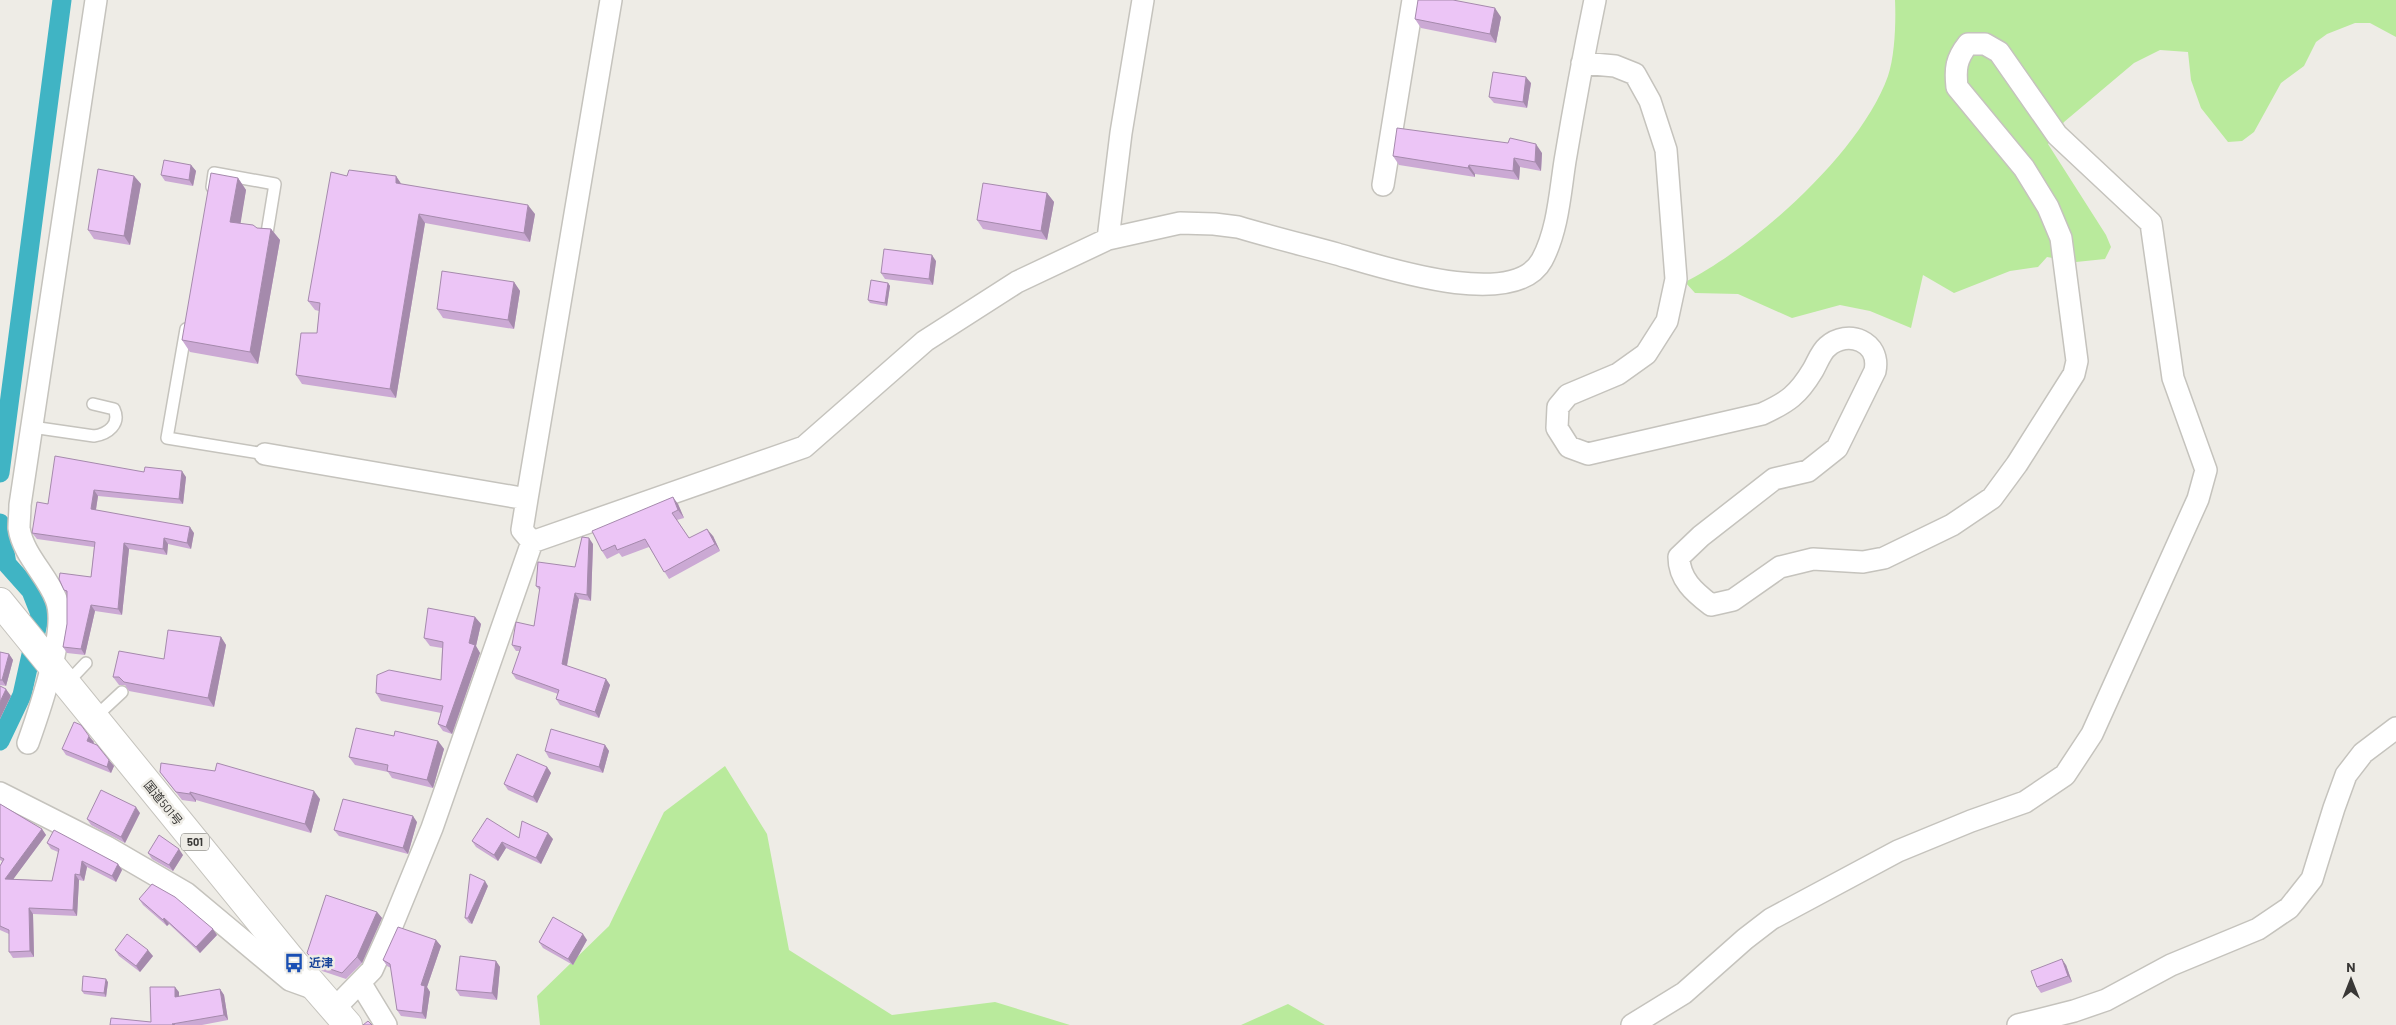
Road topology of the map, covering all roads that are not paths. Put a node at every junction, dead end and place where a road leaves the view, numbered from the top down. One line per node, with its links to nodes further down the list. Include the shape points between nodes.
1 (96, 0): 13 (street)
2 (611, 0): 15 (street)
3 (1143, 0): 10 (street)
4 (1413, 0): 7 (street)
5 (1595, 0): 6 (street)
6 (1582, 63): 10 (street, via 1553,232 1542,262 1527,275 1502,283 1469,284 1416,277 1214,224 1180,223); 29 (street, via 1615,66 1635,74 1650,101 1666,150 1676,279 1667,321 1646,354 1618,374 1568,395 1558,407 1557,428 1569,447 1588,454 1762,414 1800,391 1827,347 1838,341 1856,339 1870,346 1877,360 1875,371 1837,448 1808,471 1774,479 1679,557 1679,569 1692,590 1711,604 1733,600 1780,567 1813,559 1863,562 1884,558 1952,525 1992,498 2023,456 2074,374 2077,361 2061,238 2048,207 2024,168 1957,87 1955,70 1959,55 1968,44 1985,44 1999,52 2057,135 2151,223 2173,378 2206,470 2198,499 2092,734 2065,774 2026,802 1898,851 1771,919 1684,993)
7 (1383, 185)
8 (209, 203): 9 (lane, via 214,173 275,184)
9 (267, 233)
10 (1108, 239): 16 (street, via 1017,282 924,341 804,447)
11 (188, 319): 14 (lane, via 166,438)
12 (93, 404): 13 (lane, via 106,406 117,415 110,430 103,435)
13 (32, 427): 19 (street, via 19,528 23,542 52,590 60,610)
14 (265, 454): 15 (street)
15 (527, 499): 16 (street, via 522,530)
16 (532, 542): 25 (street, via 432,828 372,970)
17 (0, 602): 19 (highway, 国道501号 / 501)
18 (86, 663): 19 (lane)
19 (53, 669): 21 (highway, 国道501号 / 501); 23 (street)
20 (122, 692): 21 (lane)
21 (93, 719): 26 (highway, 国道501号 / 501)
22 (2396, 728): 30 (street, via 2362,753 2346,775 2312,879 2289,908 2258,929 2171,965 2106,1000)
23 (28, 743)
24 (0, 793): 26 (street, via 107,847 186,893 290,980)
25 (361, 984): 27 (street); 28 (street)
26 (315, 989): 27 (highway, 国道501号 / 501)
27 (342, 1016)
28 (386, 1025)
29 (1632, 1025)
30 (2018, 1025)

